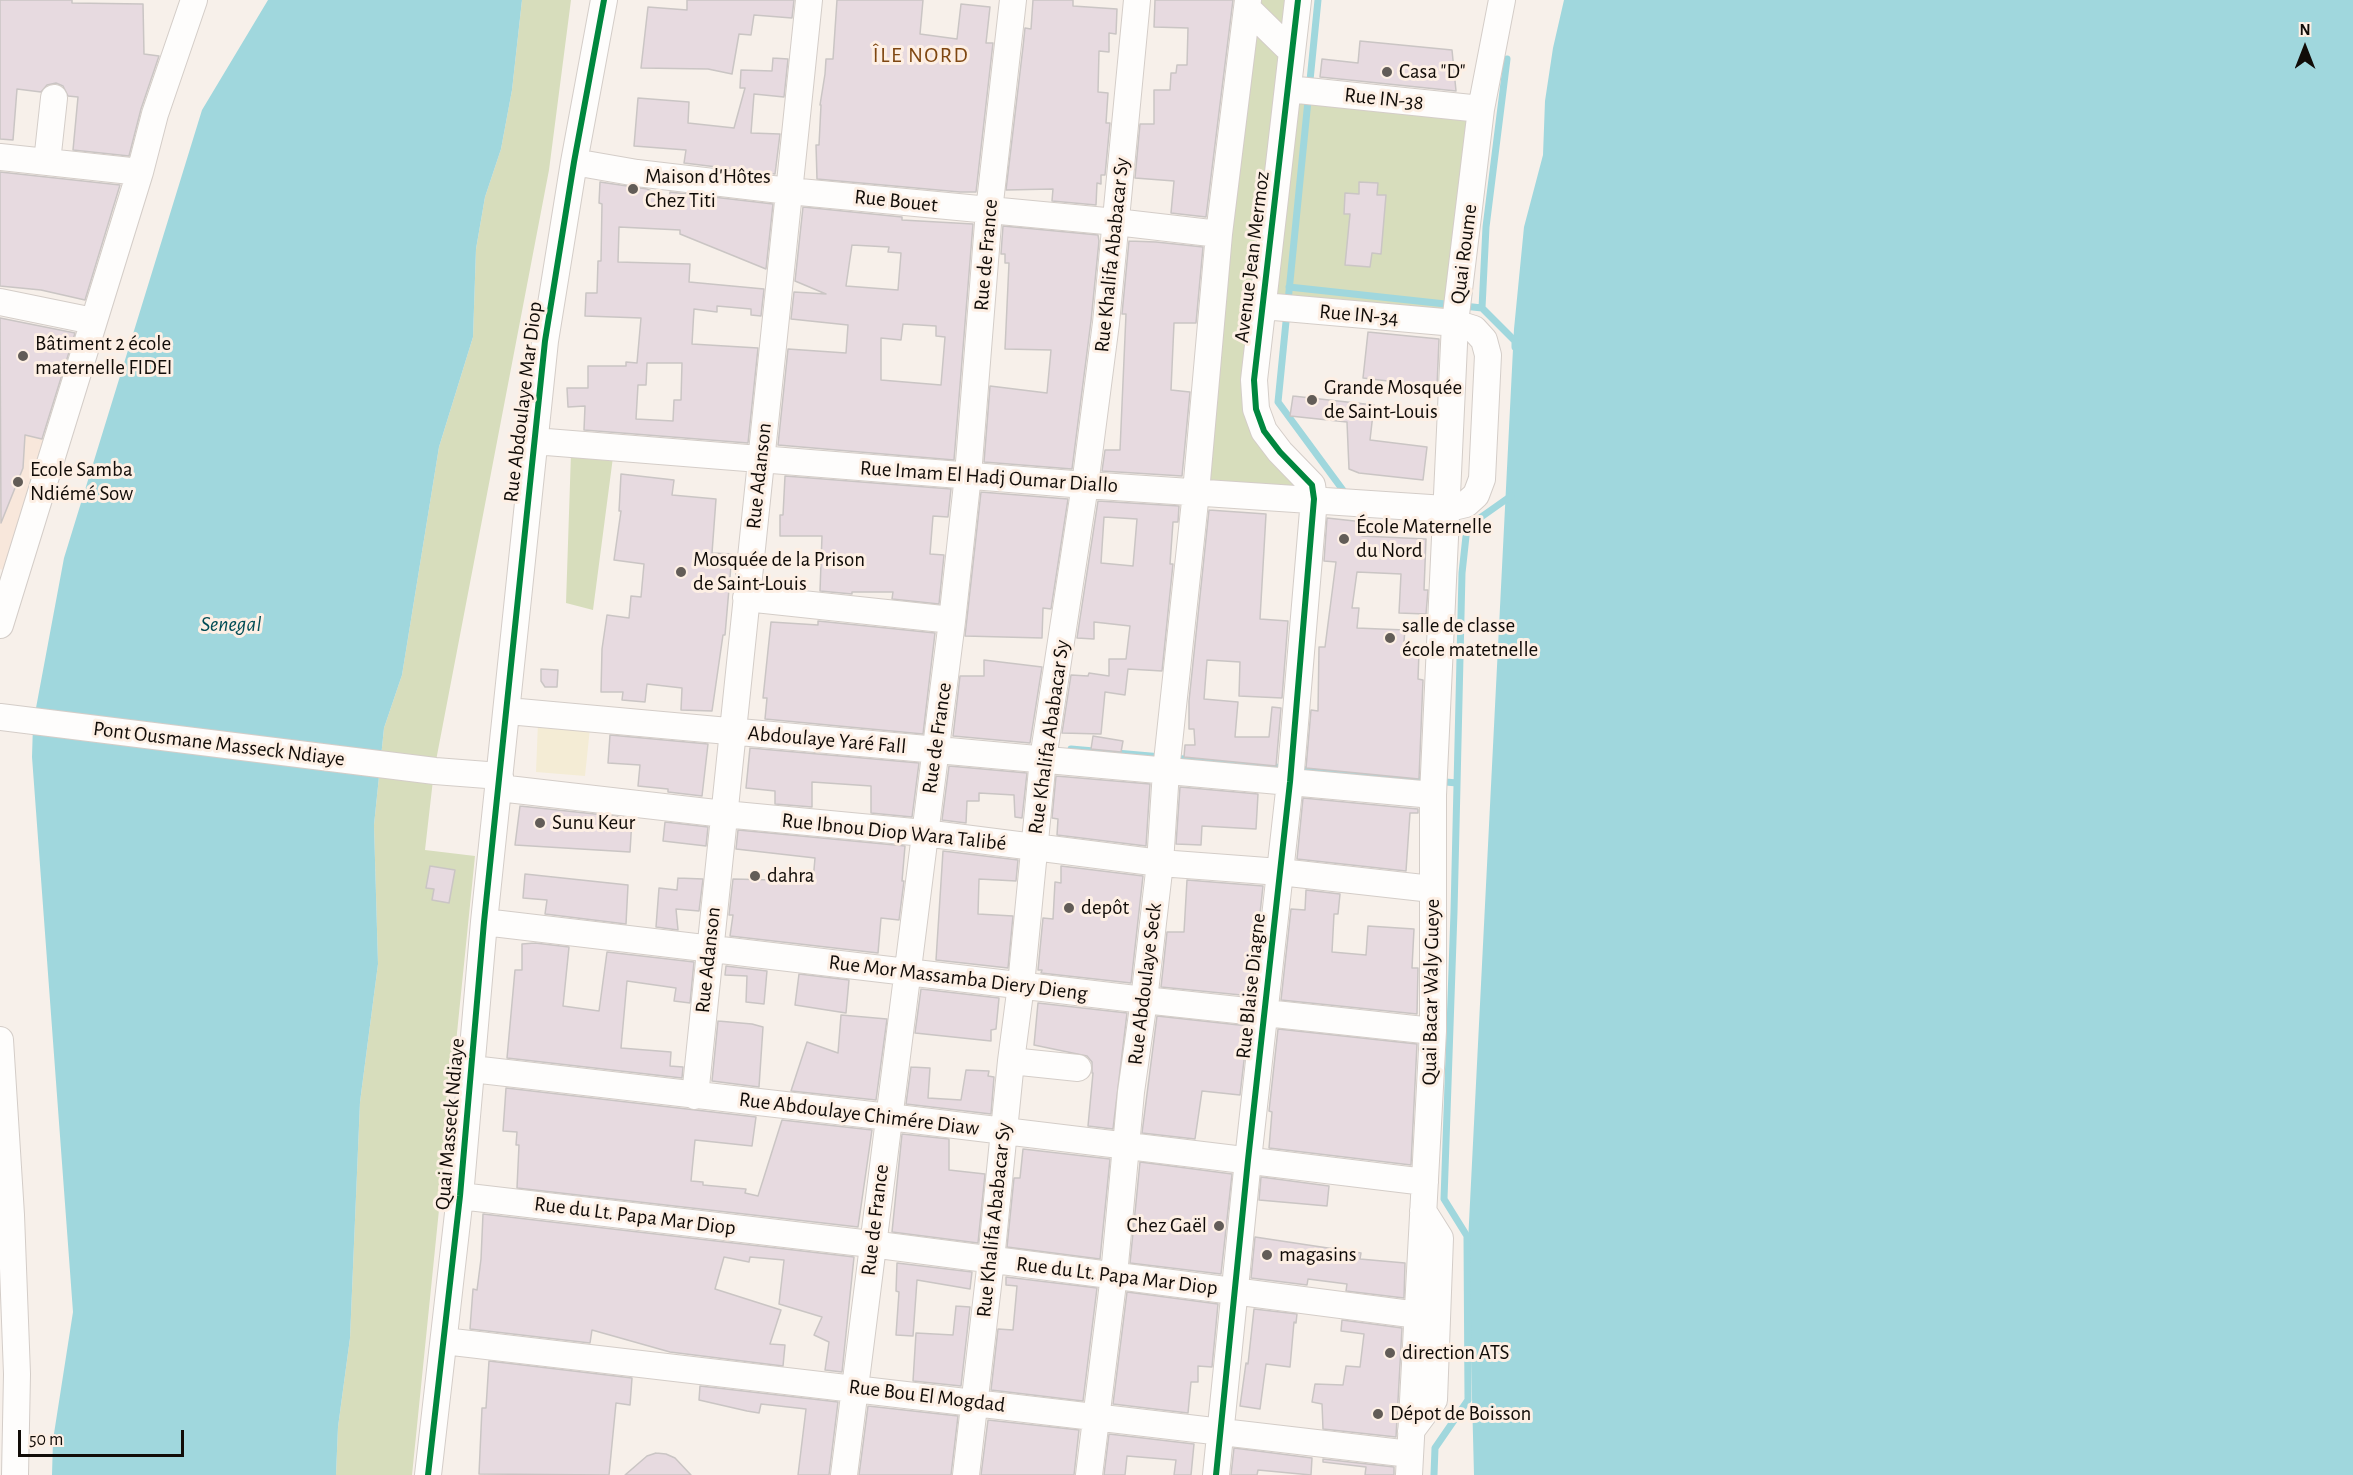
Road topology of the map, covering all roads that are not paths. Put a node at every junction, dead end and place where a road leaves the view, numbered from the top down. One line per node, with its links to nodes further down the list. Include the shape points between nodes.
1 (194, 0): 16 (street, via 155,114)
2 (604, 0): 15 (street, Rue Abdoulaye Mar Diop)
3 (809, 0): 17 (street, Rue Adanson)
4 (1013, 0): 18 (street, Rue de France)
5 (1137, 0): 19 (street, Rue Khalifa Ababacar Sy)
6 (1298, 0): 9 (street, Avenue Jean Mermoz)
7 (1502, 0): 12 (street, Quai Roume)
8 (1248, 4): 9 (street); 20 (street, Avenue Jean Mermoz)
9 (1292, 51): 10 (street, Avenue Jean Mermoz)
10 (1288, 89): 12 (street, Rue IN-38); 22 (street, Avenue Jean Mermoz)
11 (54, 98): 14 (street)
12 (1481, 109): 24 (street, Quai Roume)
13 (0, 157): 14 (street)
14 (47, 162): 16 (street)
15 (574, 162): 17 (street, Rue Bouet); 25 (street, Rue Abdoulaye Mar Diop, via 545,341)
16 (140, 172): 23 (street)
17 (789, 191): 18 (street, Rue Bouet); 26 (street, Rue Adanson)
18 (989, 211): 19 (street, Rue Bouet); 27 (street, Rue de France)
19 (1116, 222): 20 (street, Rue Bouet); 28 (street, Rue Khalifa Ababacar Sy)
20 (1219, 234): 29 (street, Avenue Jean Mermoz)
21 (0, 302): 23 (street)
22 (1263, 306): 24 (street, Rue IN-34); 30 (street, Avenue Jean Mermoz, via 1254,380 1256,409 1264,431 1312,485)
23 (93, 321): 34 (street)
24 (1455, 323): 31 (street, Quai Roume); 31 (street, via 1474,329 1484,340 1488,355 1482,479 1476,495 1466,504)
25 (534, 441): 26 (street, Rue Imam El Hadj Oumar Diallo); 35 (street, Rue Abdoulaye Mar Diop)
26 (761, 460): 27 (street, Rue Imam El Hadj Oumar Diallo); 32 (street, Rue Adanson)
27 (968, 476): 28 (street, Rue Imam El Hadj Oumar Diallo); 33 (street, Rue de France)
28 (1085, 485): 29 (street, Rue Imam El Hadj Oumar Diallo); 39 (street, Rue Khalifa Ababacar Sy)
29 (1196, 492): 30 (street, Rue Imam El Hadj Oumar Diallo); 40 (street, Rue Abdoulaye Seck)
30 (1314, 499): 31 (street, Rue Imam El Hadj Oumar Diallo); 42 (street, Rue Blaise Diagne)
31 (1445, 509): 43 (street, Quai Bacar Waly Gueye)
32 (746, 598): 33 (street); 37 (street, Rue Adanson)
33 (952, 620): 38 (street, Rue de France)
34 (0, 625)
35 (508, 711): 37 (street, Abdoulaye Yaré Fall); 41 (street, Rue Abdoulaye Mar Diop)
36 (1, 717): 41 (street, Pont Ousmane Masseck Ndiaye)
37 (732, 731): 38 (street, Abdoulaye Yaré Fall); 44 (street, Rue Adanson)
38 (937, 750): 39 (street, Abdoulaye Yaré Fall); 45 (street, Rue de France)
39 (1043, 759): 40 (street, Abdoulaye Yaré Fall); 46 (street, Rue Khalifa Ababacar Sy)
40 (1166, 771): 42 (street, Abdoulaye Yaré Fall); 47 (street, Rue Abdoulaye Seck)
41 (499, 782): 44 (street, Rue Ibnou Diop Wara Talibé); 50 (street, Quai Masseck Ndiaye)
42 (1290, 782): 43 (street, Abdoulaye Yaré Fall); 48 (street, Rue Blaise Diagne)
43 (1433, 795): 49 (street, Quai Bacar Waly Gueye)
44 (724, 814): 45 (street, Rue Ibnou Diop Wara Talibé); 51 (street, Rue Adanson)
45 (924, 833): 46 (street, Rue Ibnou Diop Wara Talibé); 52 (street, Rue de France)
46 (1034, 847): 47 (street, Rue Ibnou Diop Wara Talibé); 53 (street, Rue Khalifa Ababacar Sy)
47 (1160, 863): 48 (street, Rue Ibnou Diop Wara Talibé); 54 (street, Rue Abdoulaye Seck)
48 (1280, 872): 49 (street, Rue Ibnou Diop Wara Talibé); 55 (street, Rue Blaise Diagne)
49 (1432, 889): 56 (street, Quai Bacar Waly Gueye)
50 (484, 922): 51 (street, Rue Mor Massamba Diery Dieng); 61 (street, Quai Masseck Ndiaye)
51 (709, 948): 52 (street, Rue Mor Massamba Diery Dieng); 62 (street, Rue Adanson)
52 (908, 972): 53 (street, Rue Mor Massamba Diery Dieng); 63 (street, Rue de France)
53 (1021, 985): 54 (street, Rue Mor Massamba Diery Dieng); 58 (street, Rue Khalifa Ababacar Sy)
54 (1144, 999): 55 (street, Rue Mor Massamba Diery Dieng); 65 (street, Rue Abdoulaye Seck)
55 (1266, 1012): 56 (street, Rue Mor Massamba Diery Dieng); 66 (street, Rue Blaise Diagne)
56 (1433, 1031): 67 (street, Quai Bacar Waly Gueye)
57 (0, 1040): 60 (street)
58 (1011, 1061): 59 (street); 64 (street, Rue Khalifa Ababacar Sy)
59 (1078, 1068)
60 (1, 1069): 70 (street)
61 (472, 1069): 62 (street, Rue Abdoulaye Chimére Diaw); 68 (street, Quai Masseck Ndiaye)
62 (695, 1096): 63 (street, Rue Abdoulaye Chimére Diaw)
63 (890, 1117): 64 (street, Rue Abdoulaye Chimére Diaw); 71 (street, Rue de France)
64 (1003, 1131): 65 (street, Rue Abdoulaye Chimére Diaw); 72 (street, Rue Khalifa Ababacar Sy)
65 (1126, 1146): 66 (street, Rue Abdoulaye Chimére Diaw); 73 (street, Rue Abdoulaye Seck)
66 (1248, 1160): 67 (street, Rue Abdoulaye Chimére Diaw); 74 (street, Rue Blaise Diagne)
67 (1425, 1182): 69 (street, Quai Bacar Waly Gueye)
68 (460, 1196): 71 (street, Rue du Lt. Papa Mar Diop); 76 (street, Quai Masseck Ndiaye)
69 (1423, 1211): 75 (street, Quai Bacar Waly Gueye); 82 (street, via 1440,1238 1434,1400)
70 (5, 1215): 77 (street)
71 (871, 1244): 72 (street, Rue du Lt. Papa Mar Diop); 78 (street, Rue de France)
72 (991, 1260): 73 (street, Rue du Lt. Papa Mar Diop); 79 (street, Rue Khalifa Ababacar Sy)
73 (1114, 1275): 74 (street, Rue du Lt. Papa Mar Diop); 80 (street, Rue Abdoulaye Seck)
74 (1236, 1292): 75 (street, Rue du Lt. Papa Mar Diop); 81 (street, Rue Blaise Diagne)
75 (1418, 1315): 82 (street, Quai Bacar Waly Gueye)
76 (444, 1341): 78 (street, Rue Bou El Mogdad); 84 (street, Quai Masseck Ndiaye)
77 (8, 1373): 83 (street)
78 (856, 1387): 79 (street, Rue Bou El Mogdad); 85 (street, Rue de France)
79 (974, 1402): 80 (street, Rue Bou El Mogdad); 86 (street, Rue Khalifa Ababacar Sy)
80 (1096, 1416): 81 (street, Rue Bou El Mogdad); 87 (street, Rue Abdoulaye Seck)
81 (1221, 1431): 82 (street, Rue Bou El Mogdad); 88 (street, Rue Blaise Diagne)
82 (1410, 1453)
83 (15, 1475)
84 (428, 1475)
85 (844, 1475)
86 (966, 1475)
87 (1089, 1475)
88 (1216, 1475)

